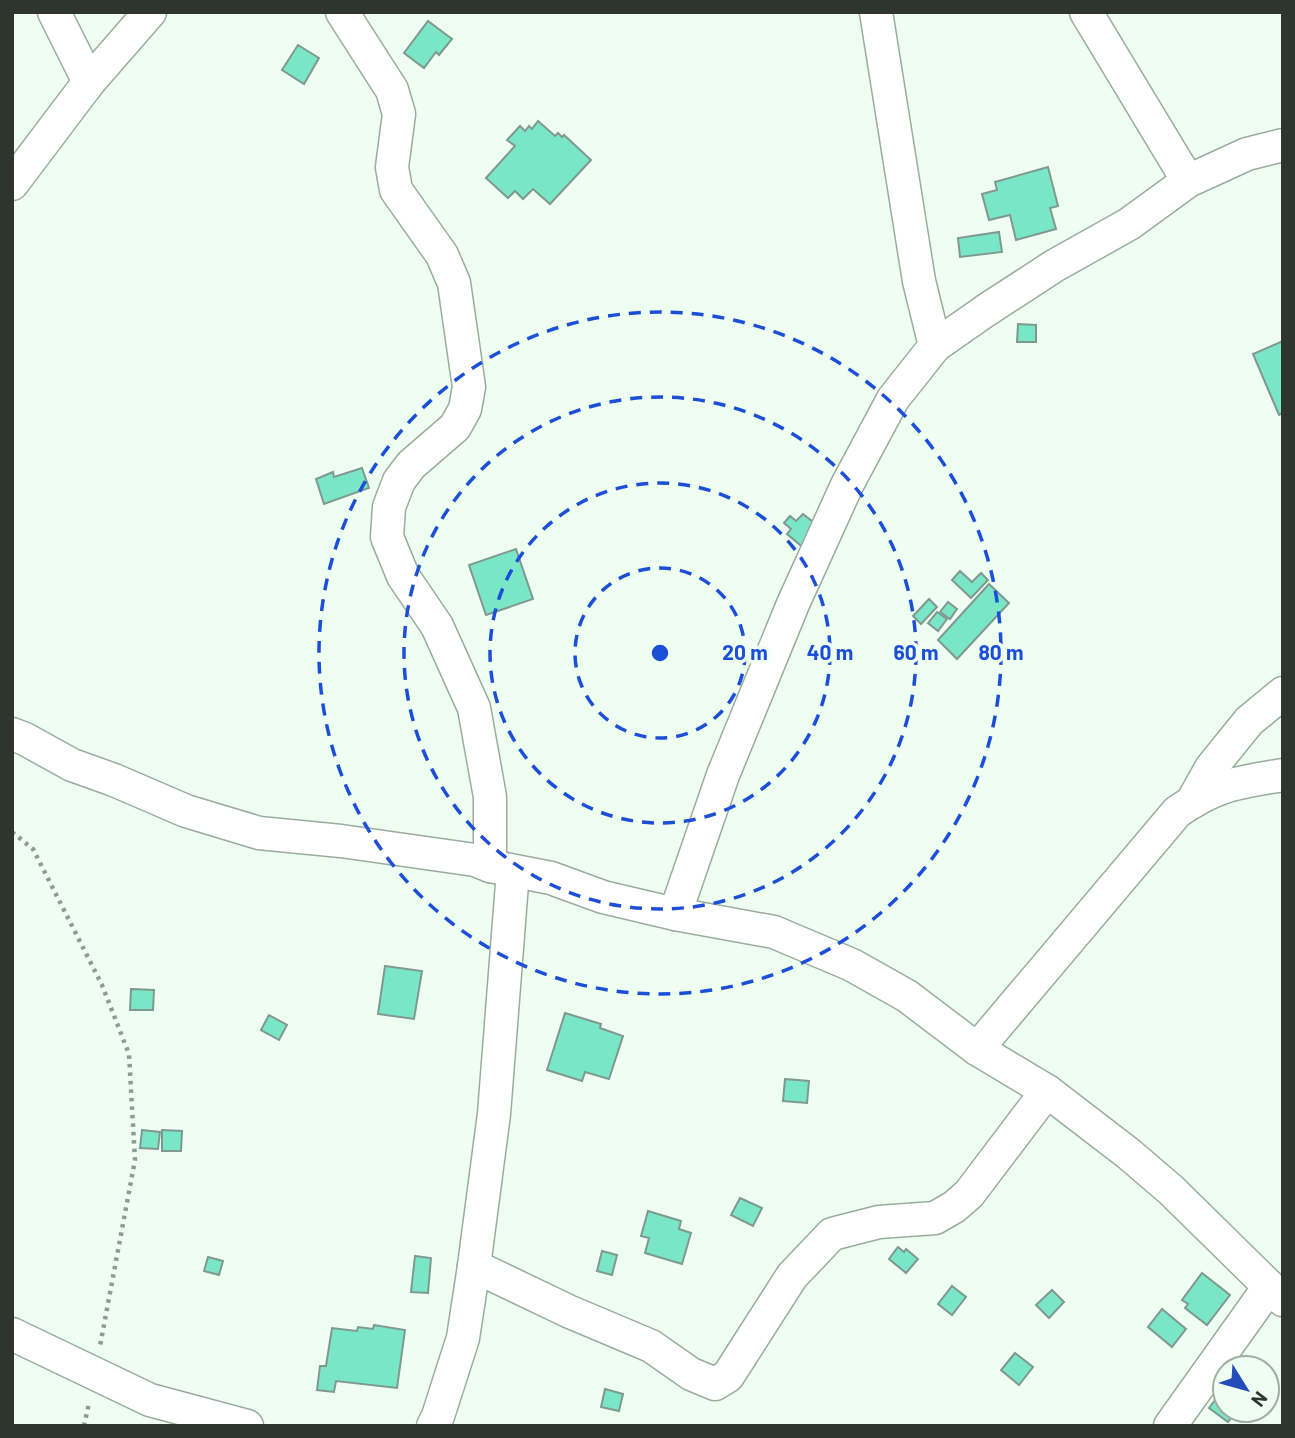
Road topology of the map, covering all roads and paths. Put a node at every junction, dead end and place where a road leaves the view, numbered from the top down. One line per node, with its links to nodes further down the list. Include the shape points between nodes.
1 (54, 12): 6 (street)
2 (150, 12): 6 (street)
3 (342, 12): 16 (street, via 396,102 399,114 391,167 396,190 442,255 454,284 469,387 465,409 454,427 411,464 399,481 389,507 387,537 403,576 438,626 474,708)
4 (876, 12): 10 (street, via 919,281)
5 (1086, 12): 8 (street)
6 (89, 82): 9 (street)
7 (1283, 145): 8 (street, via 1247,154)
8 (1188, 181): 10 (street)
9 (12, 184)
10 (935, 346): 17 (street, via 893,399 847,485 723,775)
11 (1283, 694): 14 (street, via 1249,721 1211,768)
12 (12, 734): 16 (street, via 72,765 186,811 259,833 475,860)
13 (1283, 775): 14 (street, via 1234,783)
14 (1192, 802): 18 (street, via 1146,847)
15 (12, 832): 23 (path, via 33,849 102,985 129,1054 135,1160)
16 (502, 869): 17 (street, via 551,878 603,897); 20 (street, via 494,1114)
17 (675, 914): 18 (street, via 774,932 852,965 907,996)
18 (977, 1049): 19 (street)
19 (1047, 1091): 20 (street, via 969,1194 954,1207 935,1217 864,1226 825,1240 792,1276 728,1376 715,1384 691,1374 651,1346); 21 (street, via 1171,1190)
20 (474, 1265): 25 (street, via 463,1338)
21 (1276, 1293): 26 (street)
22 (12, 1334): 23 (street)
23 (95, 1375): 24 (street, via 150,1401)
24 (247, 1426)
25 (433, 1426)
26 (1170, 1426)

